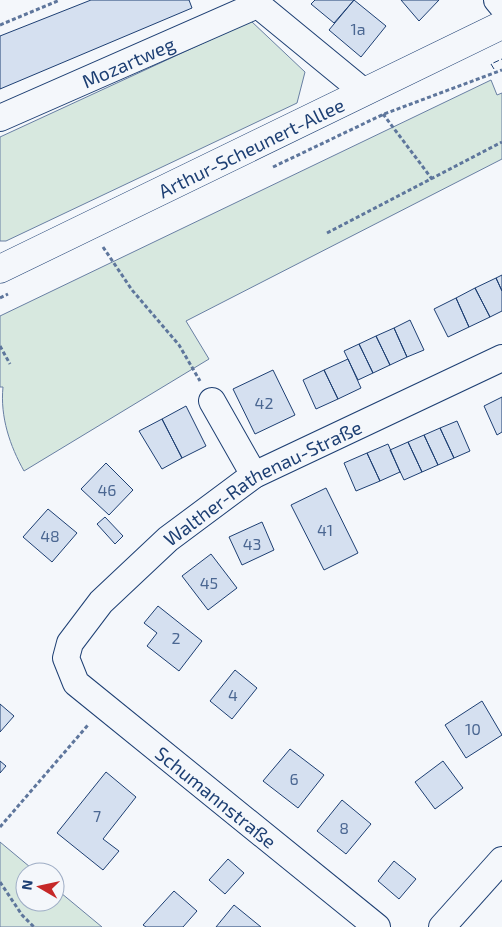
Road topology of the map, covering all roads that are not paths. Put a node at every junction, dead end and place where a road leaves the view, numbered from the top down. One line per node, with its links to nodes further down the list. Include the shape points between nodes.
1 (497, 0): 3 (street)
2 (254, 2): 5 (street); 6 (street, Mozartweg)
3 (502, 6)
4 (502, 25): 5 (main road, Arthur-Scheunert-Allee)
5 (364, 92): 7 (main road, Arthur-Scheunert-Allee)
6 (0, 118)
7 (6, 281)
8 (502, 358): 10 (street, Walther-Rathenau-Straße)
9 (212, 401): 10 (street)
10 (254, 475): 11 (street, Walther-Rathenau-Straße, via 168,539 101,602 70,643)
11 (66, 658): 13 (street, Schumannstraße, via 76,683)
12 (502, 860): 14 (street)
13 (377, 927)
14 (442, 927)

